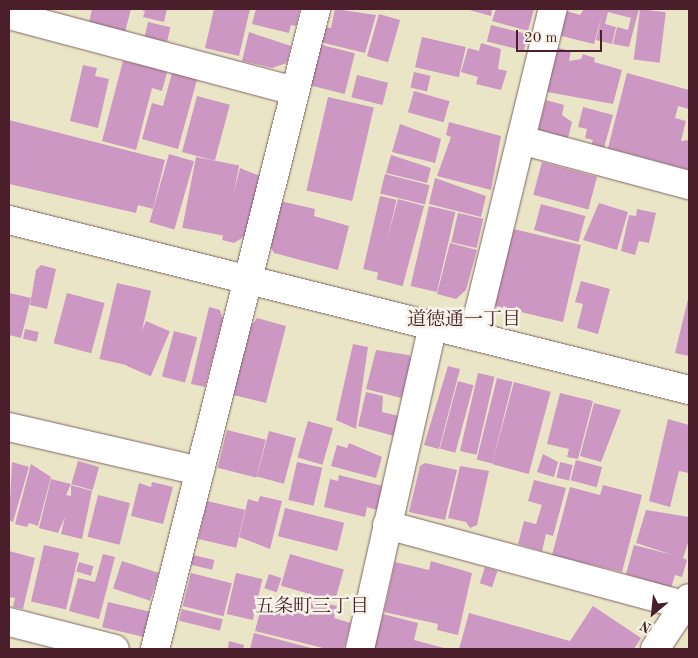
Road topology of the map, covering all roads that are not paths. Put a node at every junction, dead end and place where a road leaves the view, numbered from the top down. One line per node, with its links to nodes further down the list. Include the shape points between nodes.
1 (316, 9): 4 (street)
2 (554, 9): 5 (street)
3 (9, 15): 4 (street)
4 (295, 91): 8 (street)
5 (521, 140): 6 (street); 10 (street)
6 (689, 185)
7 (9, 220): 8 (street)
8 (247, 280): 9 (street); 13 (street)
9 (433, 326): 10 (street); 14 (street)
10 (473, 336): 11 (street)
11 (689, 390)
12 (9, 427): 13 (street)
13 (200, 472): 18 (street)
14 (387, 525): 15 (street); 19 (street)
15 (687, 602): 20 (street)
16 (9, 622): 17 (street)
17 (116, 649)
18 (156, 649)
19 (360, 649)
20 (655, 649)

